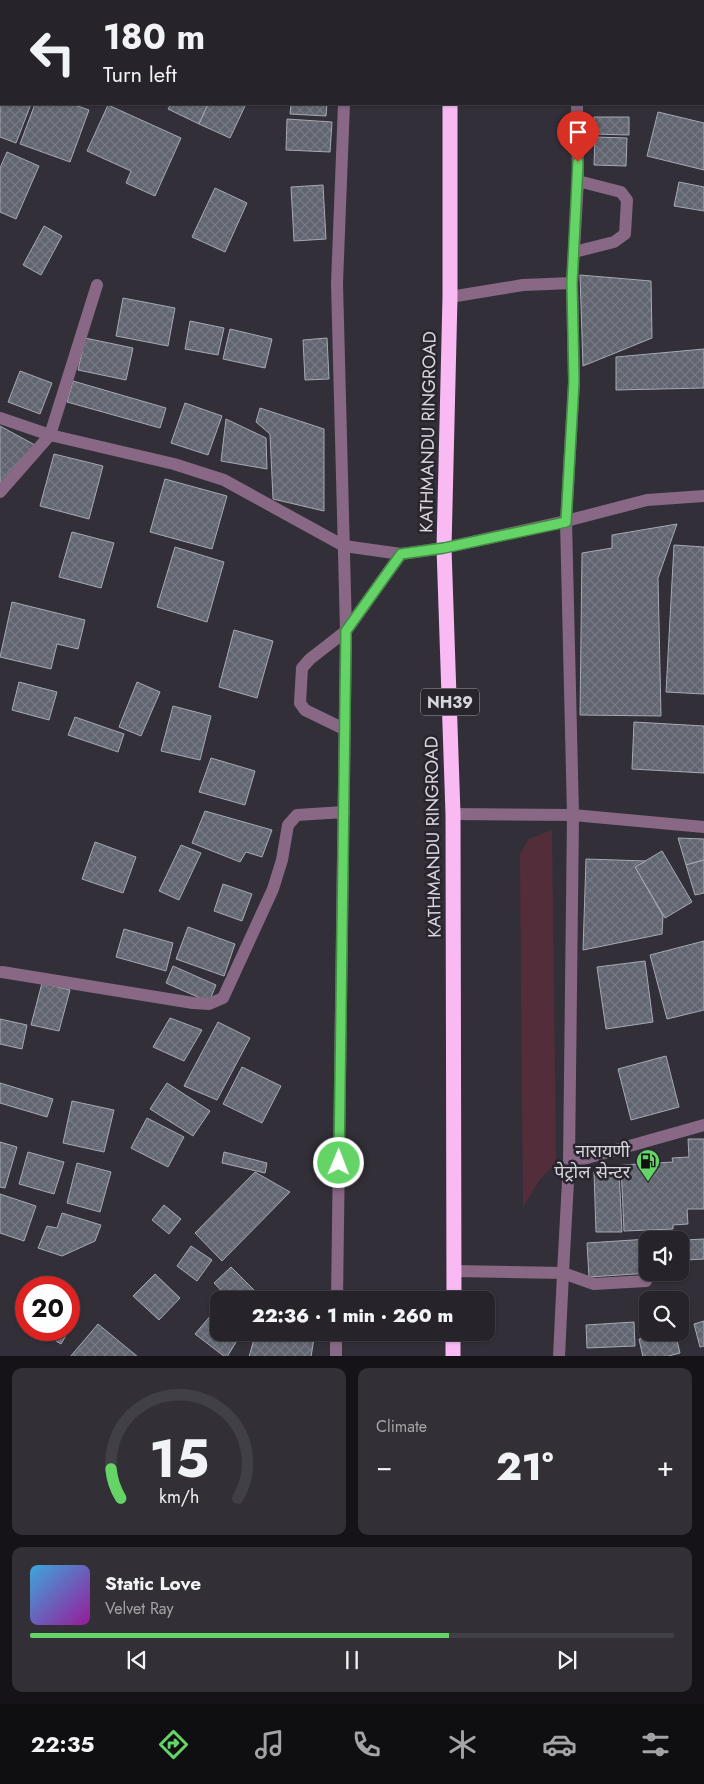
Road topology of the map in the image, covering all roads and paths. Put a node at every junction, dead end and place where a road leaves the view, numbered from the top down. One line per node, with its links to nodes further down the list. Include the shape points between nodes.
1 (344, 105): 14 (street, via 337,283)
2 (450, 105): 8 (highway, KATHMANDU RINGROAD / NH39)
3 (577, 105): 4 (street)
4 (578, 181): 5 (street); 5 (street, via 621,192 627,200 626,234 614,242)
5 (574, 252): 6 (street)
6 (572, 283): 8 (street, via 523,285); 13 (street, via 574,382)
7 (97, 285): 10 (street)
8 (450, 297): 15 (highway, KATHMANDU RINGROAD / NH39)
9 (0, 418): 10 (street)
10 (50, 435): 11 (street); 14 (street, via 174,464 224,480)
11 (0, 492)
12 (704, 496): 13 (street, via 646,500)
13 (566, 522): 15 (street); 21 (street)
14 (344, 546): 16 (street); 17 (street)
15 (444, 548): 16 (street); 20 (highway, KATHMANDU RINGROAD / NH39)
16 (401, 554): 17 (street)
17 (346, 631): 18 (street); 18 (street, via 302,668 300,703 305,710)
18 (344, 730): 19 (street)
19 (344, 812): 23 (street, via 297,815 288,825 273,889 223,998 209,1004 193,1003); 29 (street)
20 (453, 814): 21 (street); 26 (highway, KATHMANDU RINGROAD / NH39)
21 (572, 815): 22 (street); 25 (street)
22 (704, 827)
23 (2, 972)
24 (704, 1125): 25 (street)
25 (569, 1162): 27 (street)
26 (454, 1271): 27 (street); 30 (highway, KATHMANDU RINGROAD / NH39)
27 (563, 1273): 28 (street, via 594,1284); 35 (street)
28 (639, 1281)
29 (337, 1291)
30 (454, 1291)
31 (336, 1341): 33 (street)
32 (453, 1341): 34 (highway)
33 (336, 1356)
34 (453, 1356)
35 (559, 1356)

